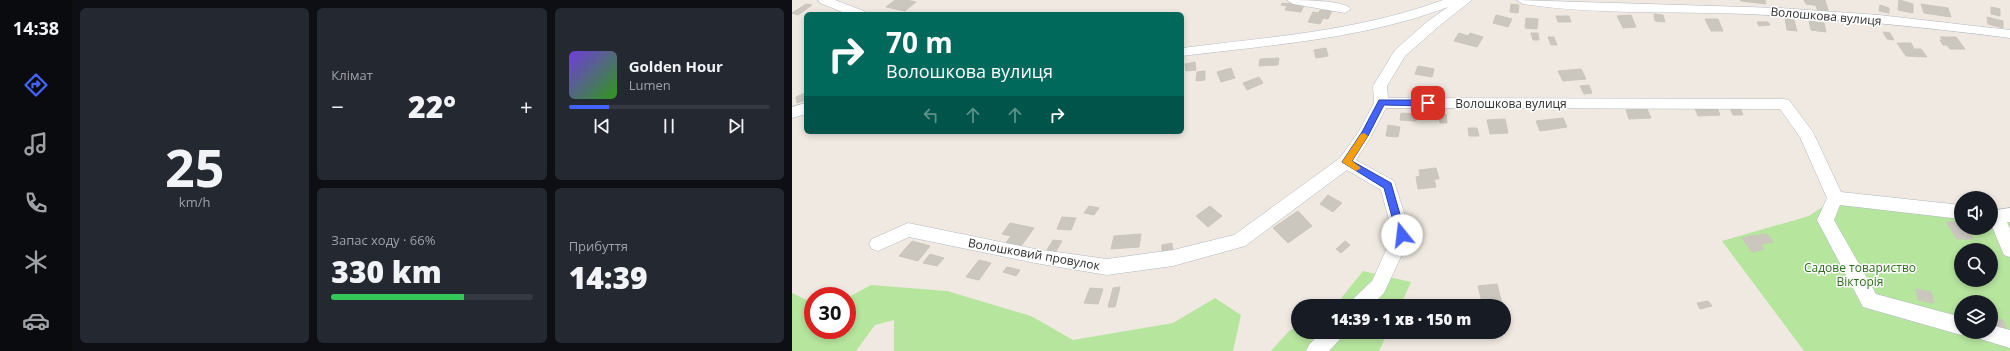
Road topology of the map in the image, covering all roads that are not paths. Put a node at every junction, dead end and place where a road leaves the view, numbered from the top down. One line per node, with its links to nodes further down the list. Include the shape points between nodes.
1 (824, 0): 7 (street)
2 (1292, 0): 6 (street)
3 (1455, 0): 8 (street, via 1428,10)
4 (1466, 0): 11 (street, via 1400,52 1380,86)
5 (1523, 0): 9 (street, Волошкова вулиця, via 1609,9 1746,10 1868,19)
6 (1346, 4): 8 (street)
7 (853, 12)
8 (1342, 32): 10 (street)
9 (2010, 34)
10 (1184, 52)
11 (1382, 102): 14 (street); 15 (street, Волошкова вулиця, via 1784,104 1812,144)
12 (804, 109): 13 (street)
13 (792, 112)
14 (1346, 162): 18 (street, Волошковий провулок, via 1238,241 1174,258 1107,267 1035,256 908,230); 20 (street, via 1388,186 1402,235 1378,287)
15 (1835, 198): 16 (street); 21 (street, via 1825,220 1870,301)
16 (1954, 211)
17 (1999, 216): 19 (street)
18 (878, 244)
19 (2010, 250)
20 (1366, 299)
21 (1954, 324)
22 (1998, 336): 24 (street)
23 (1327, 339): 25 (street)
24 (2010, 339)
25 (1316, 351)

